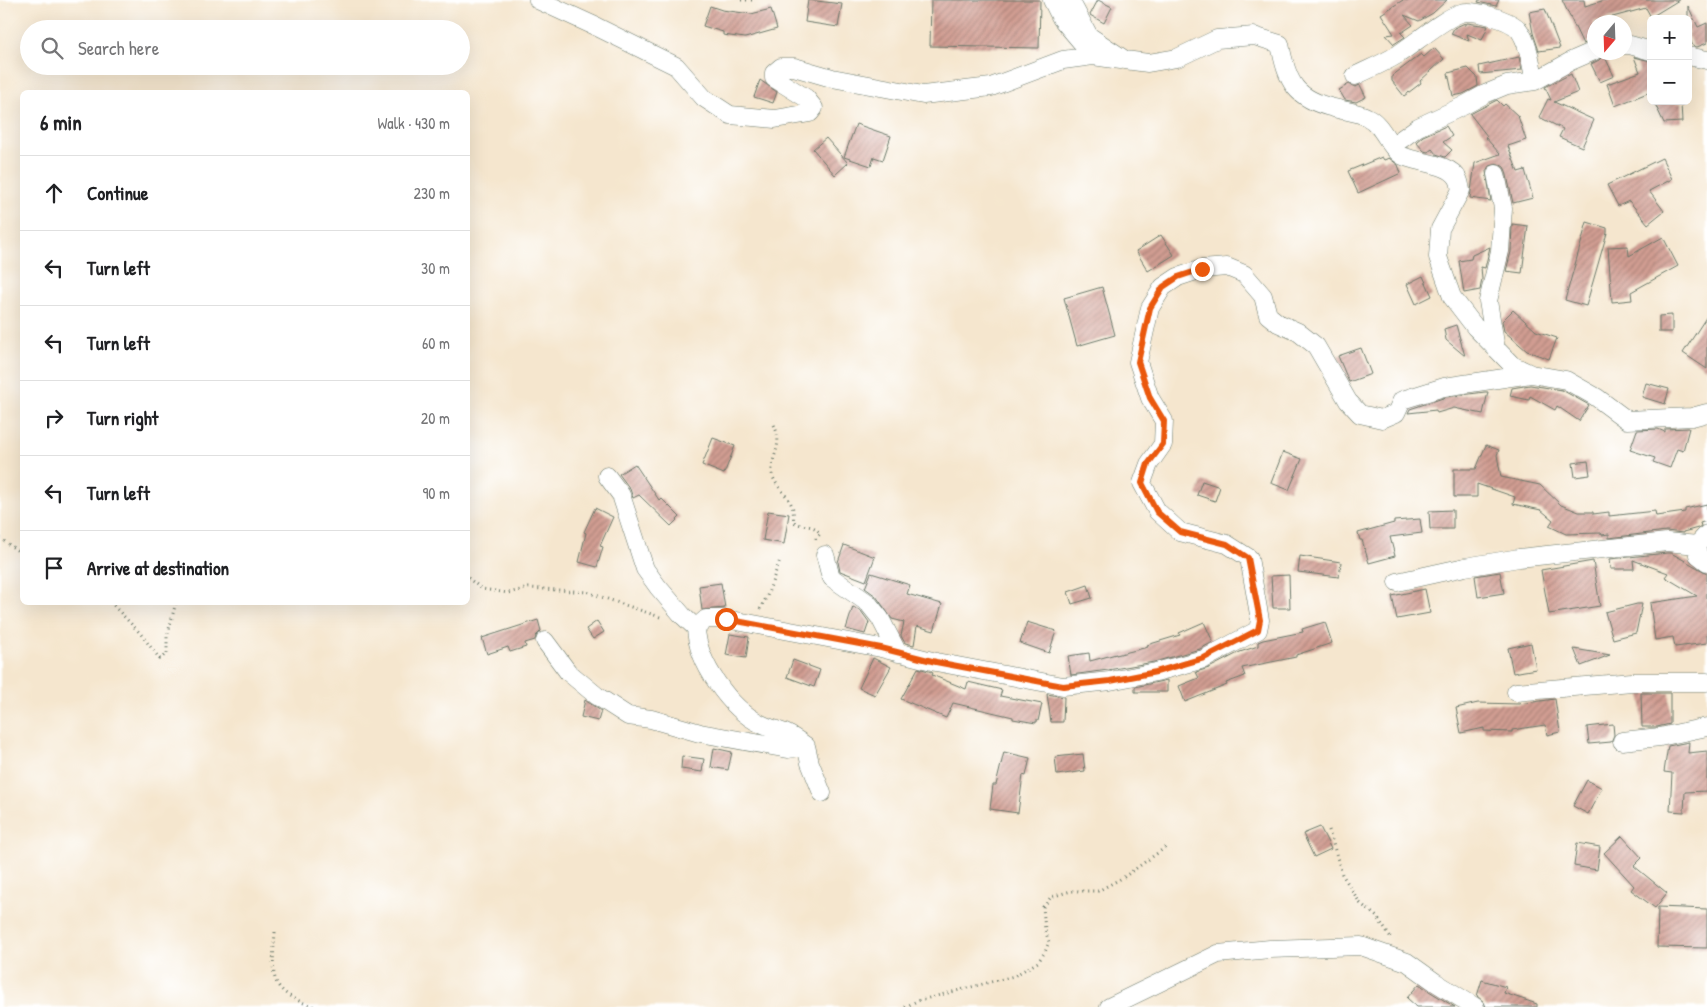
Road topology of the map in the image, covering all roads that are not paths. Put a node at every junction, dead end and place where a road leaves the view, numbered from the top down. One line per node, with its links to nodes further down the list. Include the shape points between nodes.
1 (538, 0): 7 (street, via 676,66 704,98 730,115 775,118 810,113 814,108 806,98 774,78 774,73 781,67 923,95 991,87 1063,60)
2 (1052, 0): 7 (street, via 1061,18)
3 (1070, 0): 9 (street, via 1089,36)
4 (1632, 46): 5 (street)
5 (1647, 50)
6 (1587, 53): 12 (street)
7 (1094, 56): 9 (street)
8 (1692, 57): 10 (street)
9 (1125, 60): 13 (street, via 1148,63 1177,58 1217,39 1254,36 1280,44 1284,66 1293,86 1307,100 1368,117 1385,133)
10 (1707, 60)
11 (1355, 76): 12 (street, via 1395,56 1462,12 1495,17 1518,29 1526,43)
12 (1534, 81): 13 (street, via 1507,85 1485,94 1418,127)
13 (1392, 146): 15 (street, via 1402,156 1446,168 1458,177 1461,190 1440,229 1438,257 1452,297)
14 (1496, 174): 15 (street, via 1503,208 1500,251 1488,301)
15 (1496, 349): 16 (street, via 1512,365)
16 (1531, 374): 17 (street, via 1566,380 1627,420); 25 (street, via 1444,387 1402,400 1396,413 1382,418 1360,414 1348,401 1316,346 1268,315 1263,296 1244,274 1228,266 1202,269 1178,277 1163,287 1150,308 1138,362 1150,398 1164,421 1163,444 1148,464 1142,483 1157,512 1180,532 1227,544 1248,558 1260,620 1258,630 1204,658 1156,672 1063,686)
17 (1707, 414)
18 (607, 476): 23 (street, via 621,495 645,569)
19 (1702, 540): 21 (street, via 1698,555); 22 (street, via 1519,558)
20 (825, 555): 25 (street, via 832,578 868,603 880,618)
21 (1707, 562)
22 (1397, 582)
23 (696, 628): 25 (street, via 706,619 726,619); 30 (street, via 696,641 701,653 734,705 760,724 789,734)
24 (545, 641): 30 (street, via 568,672 628,716 788,749)
25 (898, 653)
26 (1707, 682): 27 (street, via 1632,682)
27 (1516, 692)
28 (1707, 727): 29 (street)
29 (1622, 741)
30 (806, 746): 31 (street)
31 (822, 793)
32 (1109, 1007): 33 (street, via 1218,954 1362,946 1407,962)
33 (1474, 1007)

